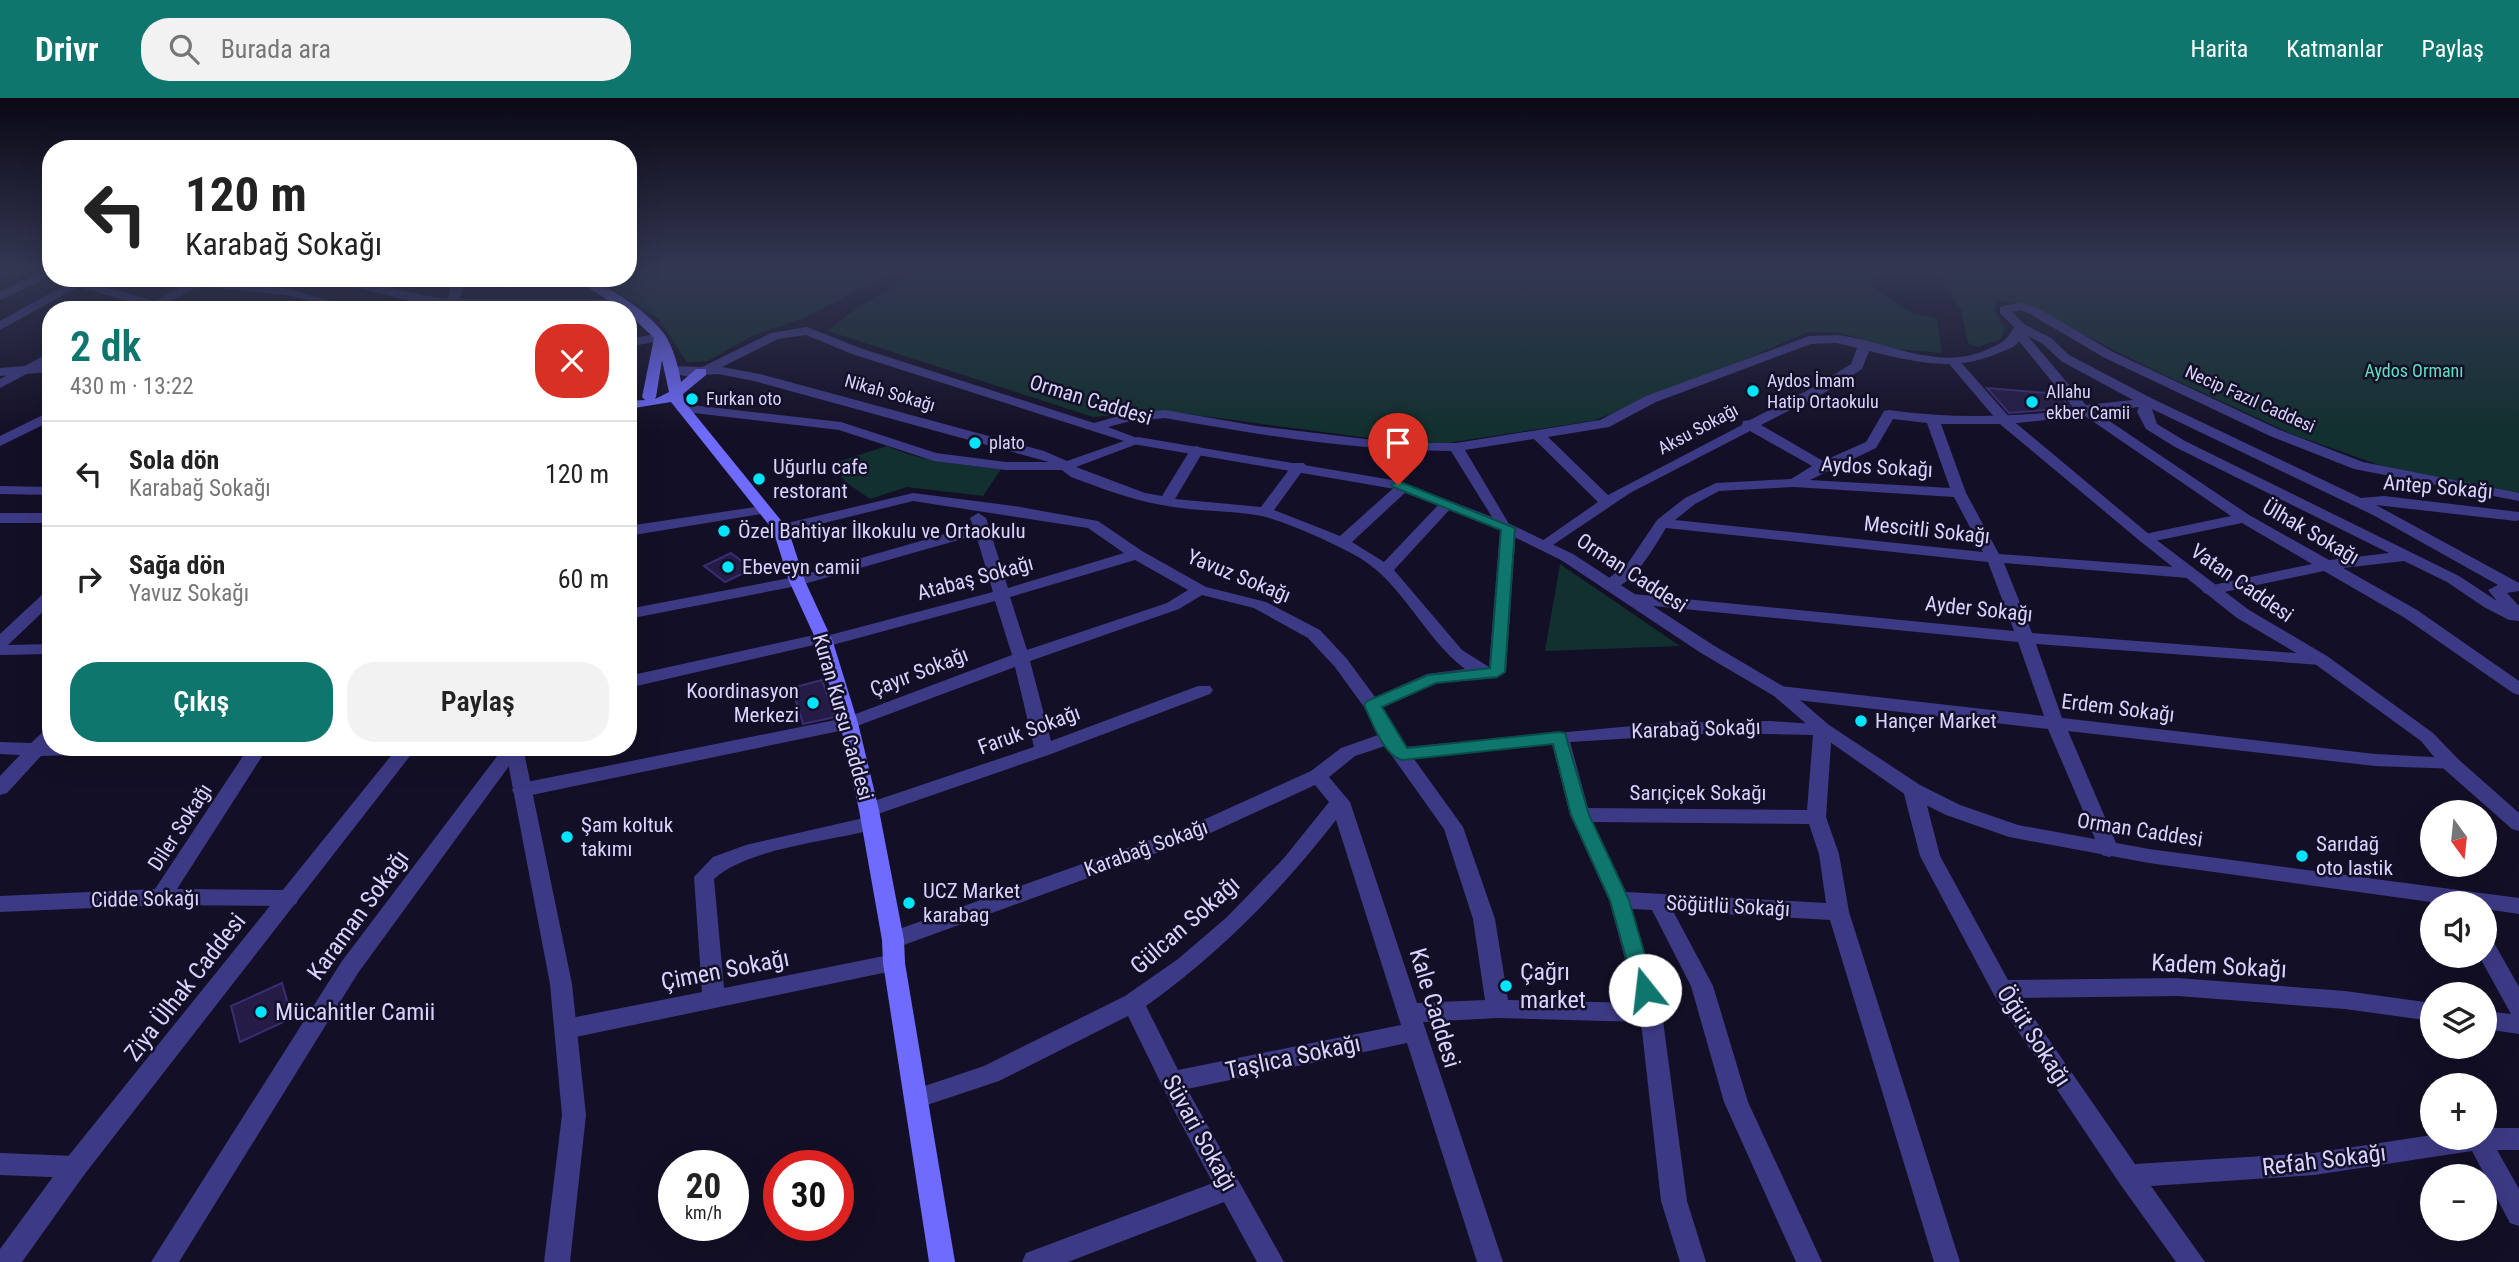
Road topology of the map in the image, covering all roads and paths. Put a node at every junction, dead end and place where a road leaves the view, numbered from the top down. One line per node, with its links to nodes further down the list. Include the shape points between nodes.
1 (649, 325): 5 (main road, Kuran Kursu Caddesi)
2 (2015, 325): 4 (street, Necip Fazıl Caddesi)
3 (2058, 325): 38 (street, Necip Fazıl Caddesi, via 2109,355 2275,433 2359,466)
4 (2019, 330): 9 (street, via 2012,343); 18 (street, via 2047,341 2065,358); 19 (street, Ülhak Sokağı)
5 (660, 337): 6 (street); 15 (main road, Kuran Kursu Caddesi); 16 (main road)
6 (637, 341)
7 (1864, 346): 9 (street); 23 (street, Aksu Sokağı, via 1857,366); 25 (street, via 1837,339 1809,340 1651,399 1604,424)
8 (42, 361): 10 (street)
9 (1954, 362): 22 (street, Vatan Caddesi)
10 (31, 368): 11 (street); 12 (street); 14 (street)
11 (42, 368)
12 (0, 372)
13 (701, 372): 15 (main road); 24 (street, Orman Caddesi, via 775,336 807,331); 30 (street, Nikah Sokağı, via 718,370 815,391 1039,454)
14 (0, 384)
15 (677, 388): 16 (main road); 16 (main road, via 663,386); 30 (street, via 723,411 841,426 951,460 1036,468); 44 (main road, Kuran Kursu Caddesi)
16 (653, 399): 17 (main road)
17 (637, 402)
18 (2148, 402): 19 (street); 41 (street); 59 (street, via 2144,412 2151,426 2180,444)
19 (2083, 409): 22 (street, Aydos Sokağı, via 2080,414); 49 (street, Ülhak Sokağı)
20 (42, 420): 27 (street)
21 (1933, 421): 22 (street, Aydos Sokağı); 32 (street, Aydos Sokağı, via 1889,414 1871,445); 37 (street)
22 (2006, 422): 55 (street, Vatan Caddesi)
23 (1748, 424): 32 (street); 40 (street, Aksu Sokağı)
24 (1093, 427): 26 (street, Orman Caddesi); 28 (street, via 1165,414 1399,447)
25 (1538, 435): 28 (street); 40 (street)
26 (1138, 441): 29 (street, Orman Caddesi); 30 (street)
27 (0, 442)
28 (1456, 447): 51 (street)
29 (1197, 450): 31 (street, Orman Caddesi); 39 (street)
30 (1066, 466): 39 (street, Nikah Sokağı, via 1104,486)
31 (1299, 466): 34 (street, Orman Caddesi); 45 (street)
32 (1822, 466): 33 (street, Aydos Sokağı)
33 (1794, 483): 37 (street, Aydos Sokağı); 50 (street, Aydos Sokağı, via 1716,487)
34 (1403, 487): 42 (street, Orman Caddesi); 56 (street)
35 (0, 490): 36 (street)
36 (42, 491)
37 (1958, 493): 60 (street)
38 (2513, 496): 46 (street)
39 (1166, 502): 45 (street, Nikah Sokağı)
40 (1606, 502): 57 (street, Aksu Sokağı)
41 (2356, 503): 46 (street, Antep Sokağı, via 2384,500); 66 (street)
42 (1447, 504): 51 (street, Orman Caddesi); 62 (street)
43 (975, 506): 52 (street); 53 (street, Yavuz Sokağı, via 913,497); 58 (street, Yavuz Sokağı, via 1093,524)
44 (762, 510): 53 (main road, Kuran Kursu Caddesi); 54 (street)
45 (1265, 512): 56 (street, Nikah Sokağı)
46 (2517, 517)
47 (0, 518): 48 (street)
48 (42, 518)
49 (2244, 518): 55 (street); 61 (street, Ülhak Sokağı)
50 (1662, 523): 60 (street, Mescitli Sokağı); 65 (street, Aydos Sokağı, via 1634,566)
51 (1506, 527): 57 (street, Orman Caddesi); 81 (street)
52 (980, 528): 64 (street); 69 (street)
53 (780, 529): 64 (main road, Kuran Kursu Caddesi)
54 (637, 530)
55 (2145, 538): 63 (street, Vatan Caddesi)
56 (1342, 543): 62 (street, Nikah Sokağı)
57 (1544, 546): 65 (street, Orman Caddesi)
58 (1136, 554): 67 (street, Yavuz Sokağı); 69 (street, Atabaş Sokağı)
59 (2405, 556): 61 (street); 73 (street)
60 (1994, 558): 63 (street, Mescitli Sokağı); 74 (street)
61 (2329, 565): 68 (street); 83 (street, Ülhak Sokağı)
62 (1385, 570): 81 (street, Nikah Sokağı, via 1456,654)
63 (2188, 573): 68 (street, Vatan Caddesi)
64 (797, 581): 72 (street); 75 (main road, Kuran Kursu Caddesi)
65 (1610, 585): 70 (street, Orman Caddesi)
66 (2517, 587): 73 (street, via 2496,590)
67 (1200, 590): 79 (street, Çayır Sokağı, via 1173,606); 86 (street, Yavuz Sokağı, via 1260,605 1314,634)
68 (2210, 590): 80 (street, Vatan Caddesi)
69 (1002, 594): 75 (street, Atabaş Sokağı); 79 (street)
70 (1633, 599): 74 (street, Ayder Sokağı); 85 (street, Orman Caddesi)
71 (42, 603): 76 (street)
72 (637, 612)
73 (2519, 617)
74 (2025, 638): 80 (street, Ayder Sokağı); 88 (street)
75 (824, 640): 82 (street, Atabaş Sokağı); 87 (main road, Kuran Kursu Caddesi)
76 (0, 643)
77 (42, 649): 78 (street)
78 (0, 650)
79 (1021, 658): 87 (street, Çayır Sokağı); 96 (street)
80 (2321, 660): 102 (street, Vatan Caddesi, via 2427,737)
81 (1490, 673): 86 (street, via 1433,678)
82 (637, 680)
83 (2519, 689)
84 (1204, 690): 96 (street, Faruk Sokağı)
85 (1780, 692): 88 (street, Erdem Sokağı); 89 (street, Orman Caddesi)
86 (1372, 705): 91 (street, Yavuz Sokağı)
87 (849, 723): 105 (street, Çayır Sokağı); 109 (main road, Kuran Kursu Caddesi)
88 (2055, 723): 102 (street, Erdem Sokağı, via 2375,760); 112 (street)
89 (1823, 729): 90 (street, Karabağ Sokağı, via 1755,726); 106 (street, Orman Caddesi); 110 (street)
90 (1559, 737): 97 (street, Karabağ Sokağı); 108 (street)
91 (1389, 738): 97 (street, Yavuz Sokağı); 103 (street, Karabağ Sokağı, via 1348,752)
92 (42, 743): 94 (street)
93 (0, 748): 94 (street)
94 (35, 750): 95 (street); 104 (street)
95 (42, 750)
96 (1044, 750): 109 (street, Faruk Sokağı)
97 (1402, 754): 128 (street, Yavuz Sokağı, via 1453,827 1484,919)
98 (253, 756): 114 (street, Diler Sokağı)
99 (401, 756): 115 (street, Ziya Ülhak Caddesi)
100 (507, 756): 147 (street, Karaman Sokağı, via 350,967)
101 (516, 756): 105 (street)
102 (2451, 764): 111 (street, Vatan Caddesi)
103 (1318, 776): 107 (street, Kale Caddesi); 122 (street, Karabağ Sokağı, via 1199,830)
104 (0, 788)
105 (522, 790): 134 (street)
106 (1913, 790): 112 (street, Orman Caddesi, via 2015,832); 124 (street, Öğüt Sokağı, via 1930,856)
107 (1340, 802): 126 (street, Gülcan Sokağı, via 1234,923); 132 (street, Kale Caddesi)
108 (1580, 815): 110 (street, Sarıçiçek Sokağı); 116 (street)
109 (870, 816): 122 (main road, Kuran Kursu Caddesi); 125 (street, Faruk Sokağı, via 720,862 704,877)
110 (1816, 817): 121 (street, via 1829,854)
111 (2519, 824)
112 (2109, 850): 113 (street, Orman Caddesi)
113 (2420, 894)
114 (161, 897): 115 (street, Cidde Sokağı); 118 (street, Cidde Sokağı)
115 (289, 898): 142 (street, Ziya Ülhak Caddesi)
116 (1619, 900): 117 (street, Söğütlü Sokağı); 130 (street)
117 (1658, 902): 121 (street, Söğütlü Sokağı); 154 (street, via 1702,986 1736,1102)
118 (0, 904)
119 (2497, 904): 120 (street, Orman Caddesi)
120 (2519, 906)
121 (1838, 912): 155 (street)
122 (894, 952): 125 (street, Çimen Sokağı); 136 (main road, Kuran Kursu Caddesi)
123 (2497, 968): 127 (street)
124 (2001, 989): 129 (street, Kadem Sokağı, via 2178,987); 143 (street, Öğüt Sokağı)
125 (714, 999): 134 (street, Çimen Sokağı)
126 (1133, 1003): 135 (street, Süvari Sokağı); 136 (street, Gülcan Sokağı, via 991,1074)
127 (2519, 1008)
128 (1498, 1009): 130 (street, Taşlıca Sokağı); 132 (street, Taşlıca Sokağı)
129 (2420, 1010)
130 (1651, 1013): 153 (street, via 1674,1201)
131 (2497, 1021): 133 (street)
132 (1413, 1023): 135 (street, Taşlıca Sokağı); 152 (street, Kale Caddesi)
133 (2519, 1024)
134 (566, 1029): 148 (street, via 574,1115)
135 (1171, 1082): 144 (street, Süvari Sokağı)
136 (918, 1098): 149 (main road, Kuran Kursu Caddesi)
137 (2497, 1139): 138 (street, Refah Sokağı)
138 (2519, 1139)
139 (2420, 1148): 143 (street, Refah Sokağı, via 2314,1164)
140 (2484, 1150): 145 (street)
141 (0, 1164): 142 (street)
142 (75, 1167): 146 (street, Ziya Ülhak Caddesi)
143 (2129, 1176): 156 (street, Öğüt Sokağı)
144 (1230, 1188): 150 (street); 151 (street, Süvari Sokağı)
145 (2519, 1214)
146 (6, 1262)
147 (164, 1262)
148 (557, 1262)
149 (942, 1262)
150 (1035, 1262)
151 (1271, 1262)
152 (1490, 1262)
153 (1693, 1262)
154 (1809, 1262)
155 (1947, 1262)
156 (2192, 1262)

